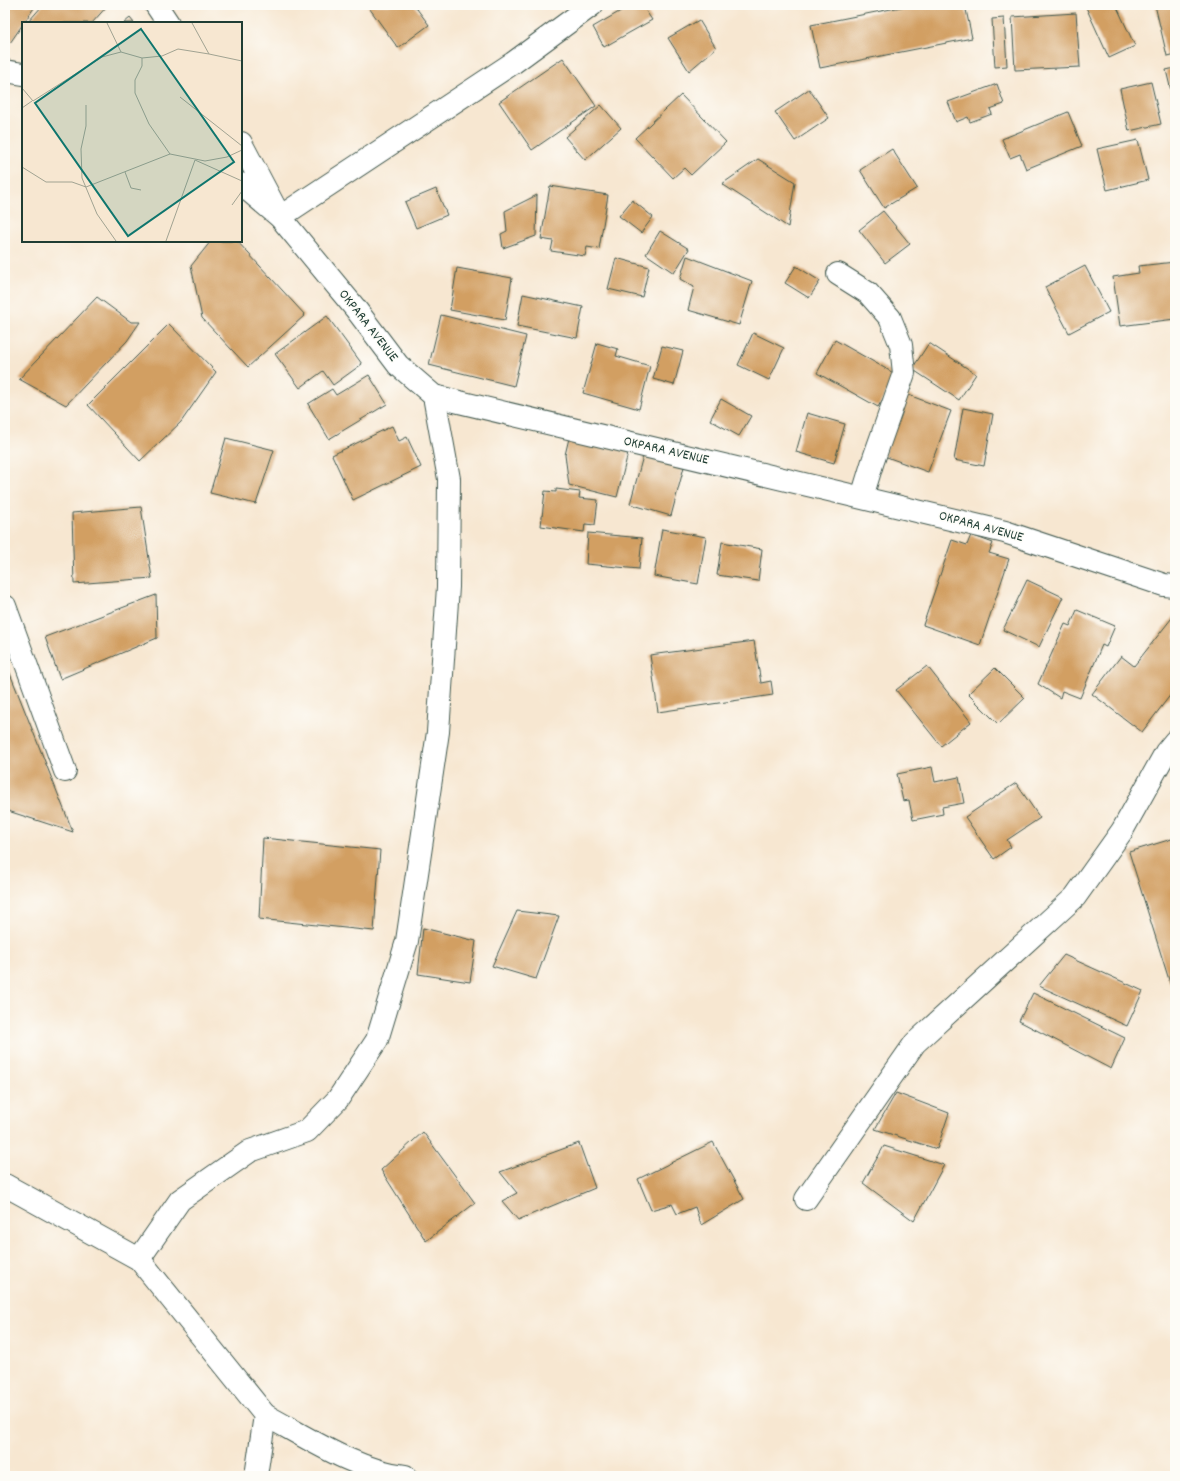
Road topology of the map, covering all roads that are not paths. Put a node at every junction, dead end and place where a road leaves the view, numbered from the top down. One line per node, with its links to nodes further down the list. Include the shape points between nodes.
1 (156, 5): 3 (street)
2 (592, 5): 8 (street, via 513,63)
3 (167, 22)
4 (5, 71): 5 (street)
5 (22, 74)
6 (242, 144): 8 (street)
7 (242, 185): 8 (street, OKPARA AVENUE)
8 (280, 217): 10 (street, OKPARA AVENUE, via 398,365)
9 (838, 274): 11 (street, via 868,294 890,318 901,346 904,373)
10 (434, 396): 11 (street, OKPARA AVENUE); 18 (street, via 449,479 448,587 438,732 407,941 377,1040 338,1099 307,1130 250,1151 180,1200)
11 (862, 497): 12 (street, OKPARA AVENUE, via 1005,532 1164,585)
12 (1175, 586)
13 (5, 606): 15 (street)
14 (1175, 740): 17 (street, via 1122,831 1075,896 915,1043)
15 (65, 771)
16 (5, 1185): 18 (street)
17 (806, 1199)
18 (139, 1259): 19 (street)
19 (265, 1415): 20 (street); 21 (street, via 354,1462 393,1475)
20 (256, 1476)
21 (405, 1476)

